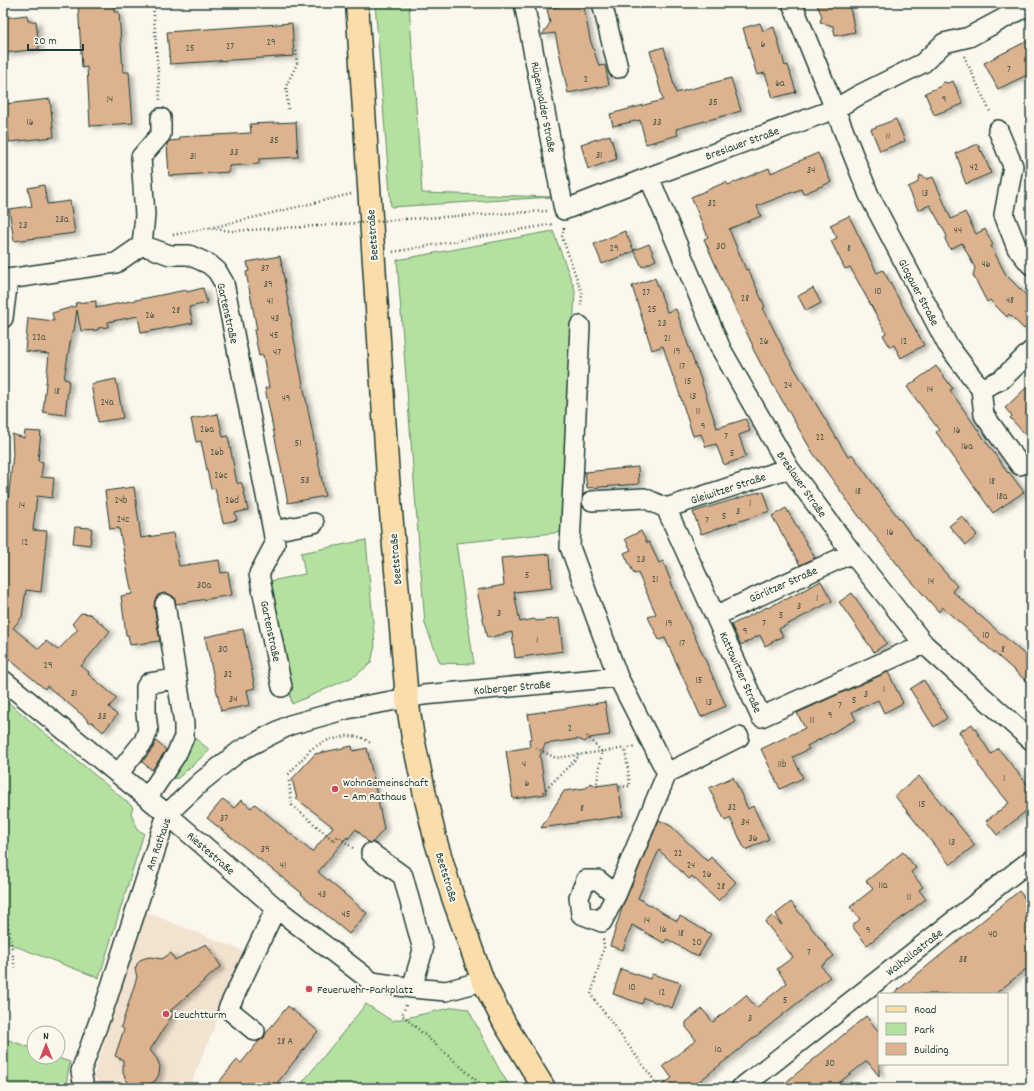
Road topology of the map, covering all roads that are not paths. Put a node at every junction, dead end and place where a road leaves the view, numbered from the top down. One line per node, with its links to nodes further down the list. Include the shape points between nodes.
1 (357, 3): 33 (main road, Beetstraße, via 388,476)
2 (524, 3): 11 (street, Rügenwalder Straße)
3 (602, 3): 6 (street)
4 (792, 3): 7 (street, Glogauer Straße)
5 (1031, 4): 7 (street, via 969,37 944,43 923,63)
6 (618, 68)
7 (835, 109): 10 (street, Breslauer Straße); 18 (street, Glogauer Straße, via 869,195 946,344)
8 (161, 118): 12 (street, via 161,134 142,157 145,215)
9 (998, 130): 13 (street, via 1013,166 1004,215 1017,248)
10 (649, 176): 11 (street, Breslauer Straße); 20 (street, Breslauer Straße, via 721,349)
11 (565, 216)
12 (142, 245): 14 (street, via 116,263); 24 (street, Gartenstraße, via 170,255 189,255 209,264 224,283)
13 (1031, 265)
14 (6, 278): 15 (street)
15 (3, 318)
16 (580, 326): 29 (street, via 570,547)
17 (1031, 351): 18 (street, via 1002,379)
18 (981, 390): 19 (street, via 984,415)
19 (1020, 465)
20 (789, 468): 22 (street, Gleiwitzer Straße); 25 (street, Breslauer Straße)
21 (592, 501): 22 (street, via 644,498)
22 (666, 508): 27 (street, Kattowitzer Straße)
23 (314, 523): 24 (street)
24 (273, 531): 32 (street, Gartenstraße, via 275,544 259,574)
25 (852, 553): 27 (street, Görlitzer Straße); 28 (street, Breslauer Straße)
26 (165, 604): 30 (street)
27 (715, 616): 28 (street, Kattowitzer Straße, via 761,717)
28 (924, 644): 35 (street, Breslauer Straße)
29 (618, 677): 33 (street, Kolberger Straße, via 424,695); 37 (street)
30 (176, 679): 36 (street, via 149,683 146,687 148,730 144,741); 38 (street, via 184,737)
31 (3, 680): 36 (street, Riestestraße)
32 (282, 687)
33 (407, 699): 39 (street, Am Rathaus, via 347,709 290,725 241,750 202,781); 44 (main road, Beetstraße, via 423,788 436,842)
34 (739, 737): 37 (street)
35 (1031, 740)
36 (118, 774): 38 (street, Riestestraße)
37 (667, 774): 42 (street)
38 (147, 798): 39 (street, Riestestraße)
39 (167, 814): 43 (street, Riestestraße); 47 (street, Am Rathaus, via 81,1071)
40 (371, 853): 45 (street, via 403,876 423,950)
41 (1031, 860): 49 (street, Walhallastraße)
42 (616, 895): 42 (street, via 602,922 581,914 579,897 586,880 598,880)
43 (276, 908): 45 (street, Riestestraße, via 372,982); 46 (street, via 228,1009)
44 (483, 981): 45 (street, Riestestraße, via 446,991); 48 (main road, Beetstraße, via 505,1024)
45 (412, 988)
46 (255, 1031)
47 (84, 1088)
48 (544, 1088)
49 (741, 1088)

